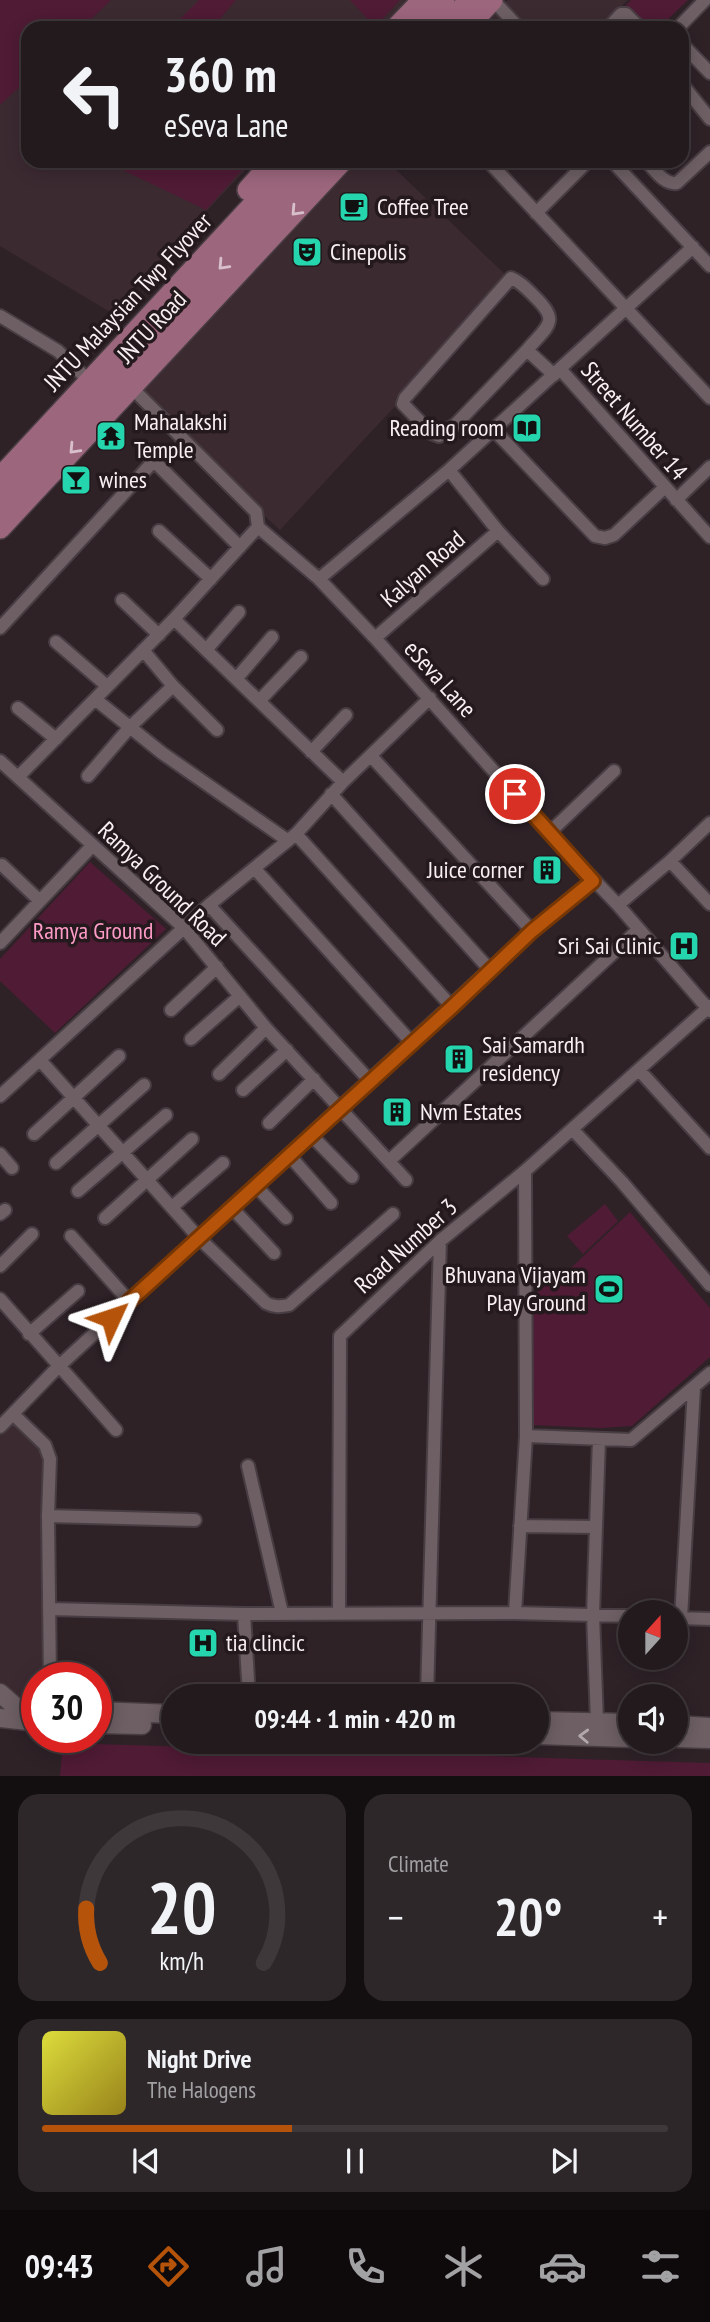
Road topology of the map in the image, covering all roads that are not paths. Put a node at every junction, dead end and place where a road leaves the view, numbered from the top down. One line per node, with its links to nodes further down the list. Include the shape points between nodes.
1 (423, 0): 6 (main road)
2 (444, 0): 7 (main road)
3 (492, 0): 5 (main road); 8 (street)
4 (705, 0): 11 (street)
5 (474, 18)
6 (403, 21)
7 (424, 21)
8 (512, 21)
9 (614, 21): 10 (street, via 626,14)
10 (633, 21)
11 (684, 21)
12 (689, 51): 13 (street)
13 (710, 73)
14 (689, 93): 15 (street)
15 (710, 119)
16 (710, 152): 24 (street, via 677,183 667,183)
17 (268, 168): 32 (main road, JNTU Road)
18 (288, 168): 39 (main road, JNTU Malaysian Twp Flyover)
19 (313, 168): 42 (main road, JNTU Malaysian Twp Flyover, one-way to 42)
20 (336, 168): 33 (main road, JNTU Road, one-way to 33)
21 (494, 168): 25 (street)
22 (580, 168): 25 (street)
23 (619, 168): 26 (street)
24 (653, 168)
25 (536, 213): 28 (street)
26 (693, 247): 27 (street); 28 (street)
27 (710, 266)
28 (626, 309): 31 (street); 34 (street)
29 (0, 316): 32 (street, via 58,351)
30 (527, 350): 30 (street, via 439,436 403,404 511,278 551,316); 31 (street, Street Number 14)
31 (557, 372): 35 (street); 40 (street, Street Number 14)
32 (82, 374): 36 (main road, JNTU Road)
33 (132, 388): 43 (street, eSeva Lane, via 256,512); 44 (main road, JNTU Road, one-way to 44)
34 (710, 398)
35 (493, 429): 38 (street); 40 (street, via 595,536 614,535)
36 (0, 464)
37 (710, 467): 41 (street)
38 (449, 470): 46 (street); 50 (street)
39 (0, 478)
40 (664, 488): 41 (street, Street Number 14)
41 (676, 500): 47 (street, Street Number 14)
42 (0, 504)
43 (258, 527): 48 (street); 50 (street, eSeva Lane)
44 (0, 528)
45 (159, 531): 49 (street)
46 (498, 531): 51 (street); 58 (street, Kalyan Road)
47 (710, 537)
48 (240, 547): 49 (street); 55 (street, via 156,463 151,464)
49 (211, 579): 54 (street)
50 (319, 579): 58 (street, eSeva Lane)
51 (543, 579)
52 (122, 600): 56 (street)
53 (239, 612): 61 (street)
54 (174, 619): 56 (street); 61 (street)
55 (0, 628)
56 (159, 635): 60 (street)
57 (272, 637): 63 (street)
58 (375, 638): 66 (street, eSeva Lane)
59 (56, 642): 64 (street)
60 (143, 650): 64 (street); 65 (street)
61 (206, 650): 63 (street)
62 (301, 657): 68 (street)
63 (236, 679): 68 (street)
64 (107, 686): 67 (street)
65 (173, 686): 71 (street); 72 (street)
66 (430, 698): 75 (street); 83 (street, eSeva Lane)
67 (95, 699): 71 (street); 73 (street)
68 (258, 701): 74 (street)
69 (18, 708): 73 (street)
70 (346, 715): 74 (street)
71 (130, 727): 78 (street); 84 (street, via 162,753)
72 (217, 730)
73 (56, 739): 79 (street)
74 (311, 752): 80 (street)
75 (371, 756): 80 (street); 96 (street)
76 (0, 761): 79 (street, Ramya Ground Road)
77 (614, 771): 83 (street)
78 (88, 776)
79 (18, 777): 85 (street, Ramya Ground Road)
80 (342, 782): 81 (street)
81 (331, 794): 84 (street); 99 (street)
82 (707, 832): 86 (street)
83 (549, 833): 89 (street, eSeva Lane)
84 (292, 837): 88 (street); 101 (street)
85 (93, 845): 90 (street); 94 (street, Ramya Ground Road)
86 (670, 861): 91 (street); 93 (street)
87 (2, 865): 90 (street)
88 (255, 869): 92 (street); 106 (street)
89 (593, 881): 93 (street, eSeva Lane); 96 (street)
90 (40, 901): 97 (street)
91 (710, 904)
92 (209, 905): 94 (street); 113 (street)
93 (618, 905): 95 (street, eSeva Lane)
94 (184, 928): 98 (street, Ramya Ground Road); 109 (street)
95 (638, 930): 102 (street, eSeva Lane); 130 (street)
96 (532, 931): 99 (street)
97 (0, 943)
98 (217, 967): 100 (street, Ramya Ground Road); 103 (street)
99 (490, 970): 101 (street)
100 (240, 996): 104 (street, Ramya Ground Road); 105 (street)
101 (452, 1007): 106 (street)
102 (709, 1008): 110 (street, Road Number 3)
103 (171, 1010)
104 (265, 1028): 107 (street, Ramya Ground Road); 111 (street)
105 (191, 1039)
106 (412, 1043): 113 (street)
107 (287, 1050): 112 (street, Ramya Ground Road); 115 (street)
108 (119, 1056): 117 (street)
109 (40, 1060): 116 (street); 117 (street)
110 (639, 1070): 122 (street, Road Number 3); 126 (street)
111 (219, 1074)
112 (314, 1079): 118 (street, Ramya Ground Road); 120 (street)
113 (370, 1081): 118 (street)
114 (144, 1085): 121 (street)
115 (243, 1090)
116 (0, 1096)
117 (74, 1098): 121 (street); 123 (street)
118 (339, 1110): 124 (street); 130 (street, Ramya Ground Road)
119 (166, 1115): 127 (street)
120 (269, 1123)
121 (100, 1124): 127 (street); 131 (street)
122 (572, 1129): 134 (street, Road Number 3); 152 (street)
123 (34, 1134)
124 (311, 1135): 129 (street); 135 (street)
125 (192, 1139): 136 (street)
126 (710, 1148)
127 (124, 1151): 136 (street); 139 (street)
128 (0, 1154): 133 (street)
129 (289, 1155): 138 (street); 140 (street)
130 (389, 1161): 137 (street, Ramya Ground Road)
131 (56, 1163)
132 (223, 1163): 141 (street)
133 (12, 1168)
134 (525, 1171): 149 (street, Road Number 3); 163 (street)
135 (352, 1177)
136 (148, 1180): 141 (street); 144 (street)
137 (406, 1180)
138 (256, 1186): 142 (street); 145 (street)
139 (78, 1191)
140 (331, 1203)
141 (172, 1207): 148 (street)
142 (232, 1208): 148 (street); 150 (street)
143 (393, 1213): 148 (street, via 289,1305 281,1307 266,1303)
144 (105, 1218)
145 (286, 1218)
146 (32, 1234): 151 (street)
147 (71, 1236): 155 (street)
148 (199, 1238): 155 (street)
149 (440, 1241): 172 (street, Road Number 3, via 340,1336); 176 (street)
150 (274, 1253)
151 (0, 1265)
152 (710, 1285)
153 (78, 1291): 156 (street)
154 (0, 1299): 156 (street)
155 (129, 1301): 157 (street)
156 (29, 1334): 157 (street)
157 (58, 1367): 160 (street); 162 (street)
158 (710, 1373): 159 (street)
159 (694, 1388): 164 (street, via 631,1440); 170 (street)
160 (13, 1414): 161 (street); 166 (street, via 45,1445 50,1459)
161 (0, 1427)
162 (116, 1430)
163 (526, 1436): 164 (street); 168 (street)
164 (599, 1439): 169 (street)
165 (248, 1466): 175 (street)
166 (48, 1516): 167 (street); 171 (street)
167 (195, 1520)
168 (520, 1526): 169 (street); 173 (street)
169 (596, 1527): 177 (street)
170 (679, 1600)
171 (50, 1609): 174 (street); 181 (street)
172 (340, 1613): 175 (street); 176 (street)
173 (515, 1613): 176 (street); 177 (street)
174 (244, 1614): 175 (street); 182 (street)
175 (282, 1614)
176 (428, 1614): 183 (street)
177 (593, 1615): 178 (street); 191 (street)
178 (618, 1616)
179 (688, 1618): 180 (street)
180 (710, 1619)
181 (50, 1662)
182 (248, 1684)
183 (427, 1684)
184 (0, 1693): 185 (main road)
185 (21, 1708)
186 (112, 1712): 187 (main road)
187 (161, 1714)
188 (0, 1718): 189 (main road)
189 (21, 1720)
190 (549, 1721): 191 (main road)
191 (597, 1722): 192 (main road)
192 (618, 1723)
193 (112, 1724): 194 (main road)
194 (161, 1725)
195 (688, 1726): 196 (main road)
196 (710, 1727)
197 (549, 1735): 198 (main road, one-way to 197)
198 (618, 1738)
199 (688, 1738): 200 (main road)
200 (710, 1739)

